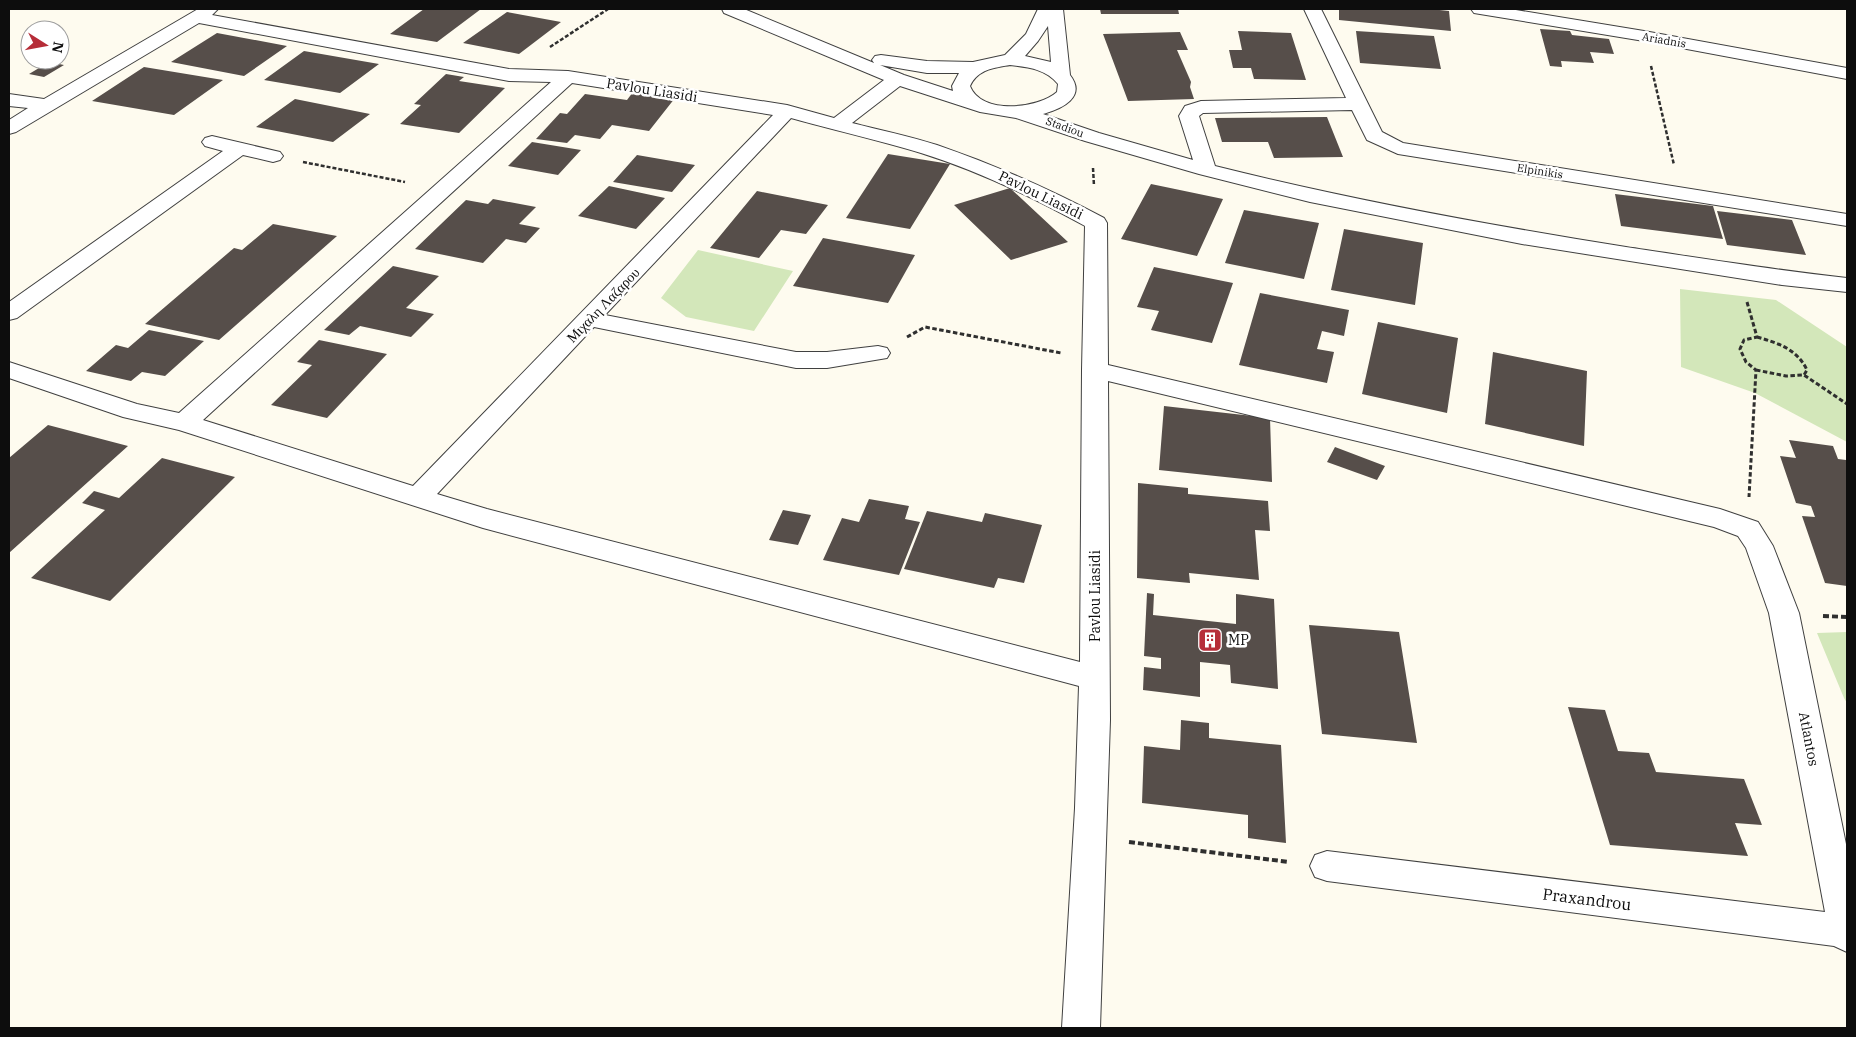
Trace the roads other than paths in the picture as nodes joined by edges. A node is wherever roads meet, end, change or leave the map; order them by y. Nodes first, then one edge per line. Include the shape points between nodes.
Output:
1 (730, 9) edge
2 (1046, 9) edge
3 (1055, 9) edge
4 (1313, 9) edge
5 (1480, 9) edge
6 (203, 13) edge
7 (826, 48) junction
8 (1010, 60) junction
9 (974, 68) junction
10 (1847, 74) edge
11 (1061, 75) junction
12 (568, 77) junction
13 (897, 79) junction
14 (1066, 94) junction
15 (9, 100) edge
16 (1358, 104) junction
17 (45, 105) junction
18 (979, 105) junction
19 (787, 111) junction
20 (1019, 112) junction
21 (838, 124) junction
22 (9, 128) edge
23 (1092, 137) junction
24 (212, 142) dead end
25 (240, 148) junction
26 (273, 156) road end
27 (1206, 170) junction
28 (1847, 220) edge
29 (1847, 285) edge
30 (9, 313) edge
31 (590, 319) junction
32 (878, 353) road end
33 (1094, 365) junction
34 (9, 370) edge
35 (184, 423) junction
36 (417, 498) junction
37 (1096, 678) junction
38 (1327, 866) road end
39 (1847, 933) edge
40 (1081, 1028) edge

1 - 7 street
2 - 8 street via 1038,32 1027,47
3 - 11 street
4 - 16 street, Elpinikis
5 - 10 street, Ariadnis
6 - 12 street, Pavlou Liasidi via 509,75
6 - 17 street
7 - 9 street via 927,67
7 - 13 street
8 - 9 street
8 - 11 street via 1048,67
9 - 18 street via 964,76 961,86 966,96
11 - 14 street, Stadiou via 1068,84
12 - 19 street, Pavlou Liasidi
12 - 35 street
13 - 18 street
13 - 21 street
14 - 20 street via 1056,103
14 - 23 street, Stadiou
15 - 17 street
16 - 27 street via 1192,110 1189,116
16 - 28 street, Elpinikis via 1374,136 1398,148
17 - 22 street
18 - 20 street
19 - 21 street, Pavlou Liasidi
19 - 31 street, Μιχαλη Λαζαρου
20 - 23 street, Stadiou
21 - 33 street, Pavlou Liasidi via 928,149 992,172 1047,196 1096,223
23 - 27 street
24 - 25 street
25 - 26 street
25 - 30 street
27 - 29 street via 1310,196 1522,237
31 - 32 street via 796,360 827,360
31 - 36 street, Μιχαλη Λαζαρου
33 - 37 street, Pavlou Liasidi
33 - 39 street, Atlantos via 1711,517 1753,537 1784,614
34 - 35 street via 132,411
35 - 36 street
36 - 37 street
37 - 40 street, Pavlou Liasidi
38 - 39 street, Praxandrou

